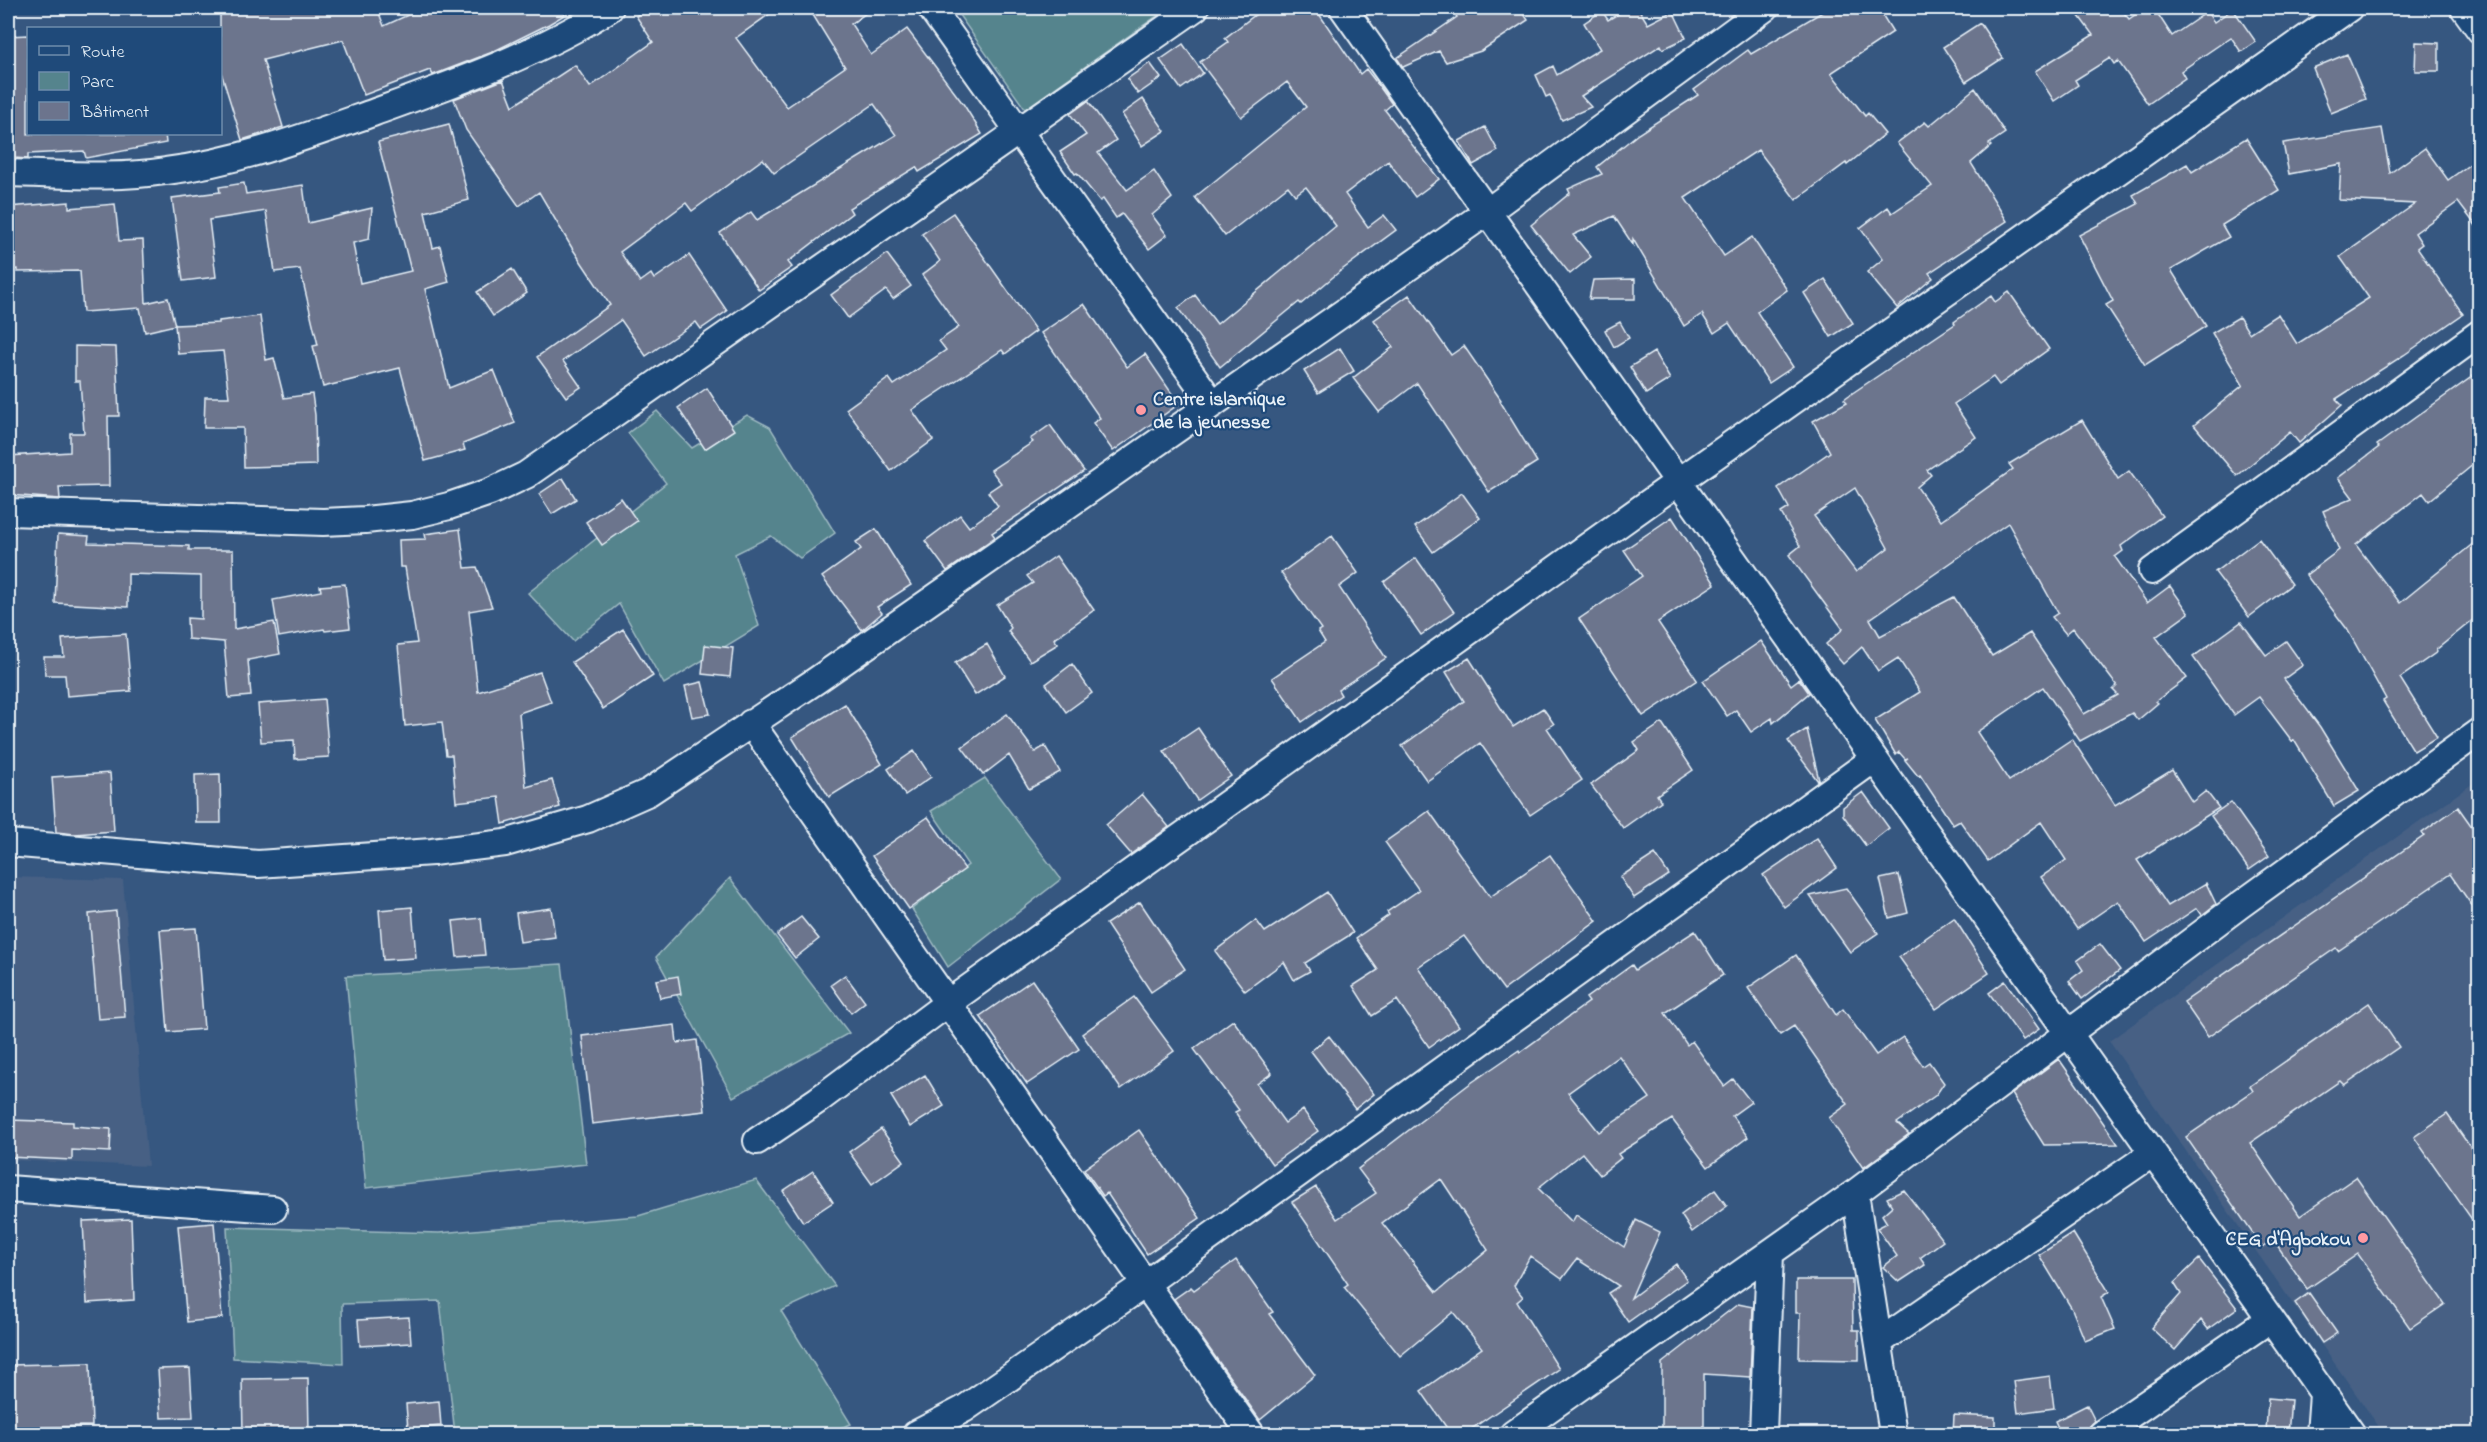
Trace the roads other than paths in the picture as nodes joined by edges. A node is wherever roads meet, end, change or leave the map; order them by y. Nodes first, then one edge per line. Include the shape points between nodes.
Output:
1 (610, 8) edge
2 (931, 8) edge
3 (1195, 8) edge
4 (1343, 8) edge
5 (2349, 8) edge
6 (2463, 8) edge
7 (1755, 10) edge
8 (2480, 30) edge
9 (1019, 132) junction
10 (8, 172) edge
11 (1487, 212) junction
12 (2480, 333) edge
13 (1213, 404) junction
14 (1678, 482) junction
15 (8, 512) edge
16 (2152, 571) dead end
17 (751, 723) junction
18 (2480, 731) edge
19 (1874, 759) junction
20 (8, 843) edge
21 (948, 1003) junction
22 (2068, 1033) junction
23 (757, 1141) dead end
24 (2153, 1153) junction
25 (8, 1189) edge
26 (1855, 1193) junction
27 (273, 1209) dead end
28 (1770, 1253) junction
29 (1145, 1284) junction
30 (2270, 1319) junction
31 (1879, 1342) junction
32 (2323, 1394) junction
33 (1546, 1423) edge
34 (916, 1434) edge
35 (1251, 1434) edge
36 (1514, 1434) edge
37 (1763, 1434) edge
38 (1893, 1434) edge
39 (2102, 1434) edge
40 (2320, 1434) edge
41 (2352, 1434) edge

1 - 10 street via 560,37 432,92 238,156 167,171 110,177
2 - 9 street
3 - 9 street
4 - 11 street
5 - 14 street
6 - 8 street
7 - 11 street
9 - 13 street
9 - 15 street via 526,475 490,492 412,515 323,522
11 - 13 street
11 - 14 street
12 - 16 street
13 - 17 street
14 - 19 street
14 - 21 street
17 - 20 street via 649,792 588,819 505,843 258,864
17 - 21 street
18 - 22 street
19 - 22 street
19 - 29 street
21 - 23 street
21 - 29 street
22 - 24 street
22 - 26 street
24 - 30 street
24 - 31 street
25 - 27 street
26 - 28 street
26 - 31 street
28 - 33 street
28 - 37 street
29 - 34 street via 964,1408
29 - 35 street
30 - 32 street
30 - 39 street
31 - 38 street
32 - 40 street
32 - 41 street
33 - 36 street

